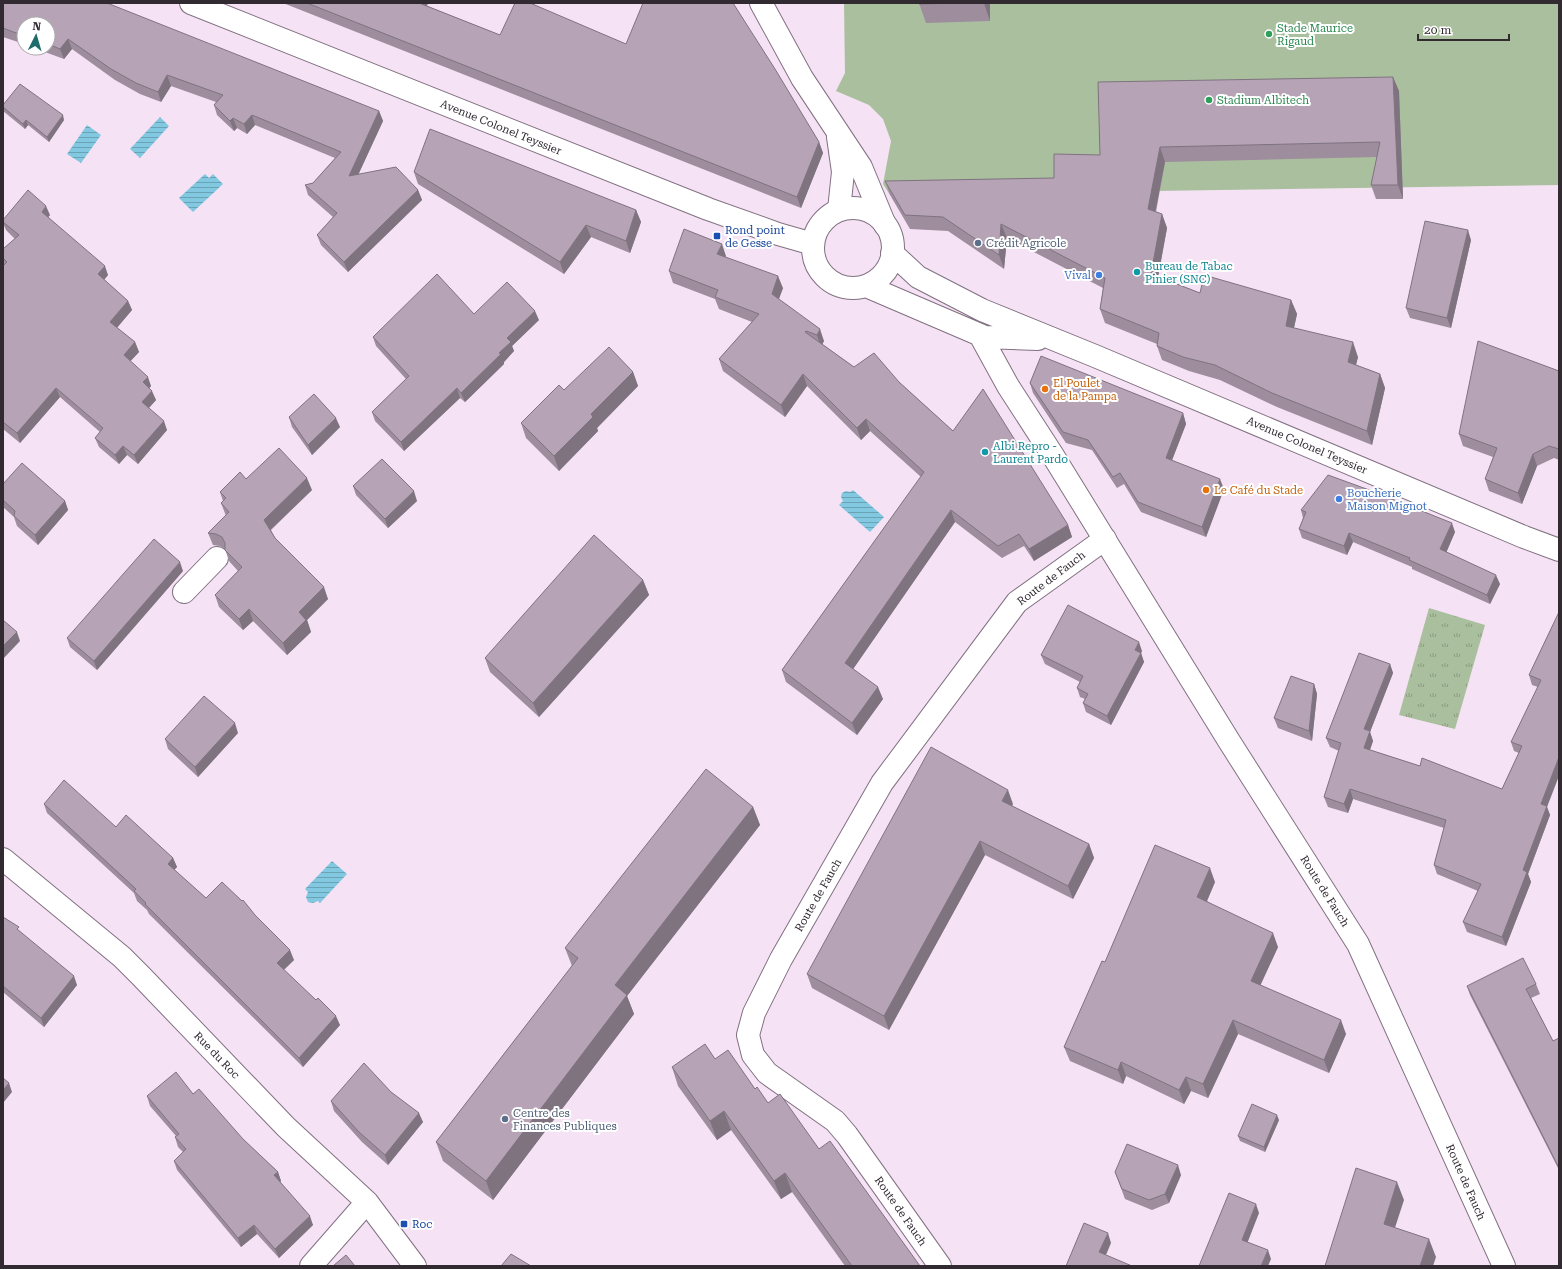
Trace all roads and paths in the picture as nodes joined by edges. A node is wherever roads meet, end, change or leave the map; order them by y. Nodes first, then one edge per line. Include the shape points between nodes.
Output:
1 (191, 3) edge
2 (761, 3) edge
3 (838, 132) junction
4 (839, 210) junction
5 (885, 224) junction
6 (813, 244) junction
7 (892, 253) junction
8 (866, 286) junction
9 (980, 335) junction
10 (1055, 340) junction
11 (1105, 539) junction
12 (1559, 550) edge
13 (217, 558) dead end
14 (184, 592) dead end
15 (3, 859) edge
16 (367, 1202) junction
17 (311, 1266) edge
18 (415, 1266) edge
19 (940, 1266) edge
20 (1504, 1266) edge

1 - 6 street, Avenue Colonel Teyssier via 708,209
2 - 3 street via 802,78
3 - 4 street via 843,172
3 - 5 street via 861,167
4 - 5 street via 865,210
4 - 6 street via 821,224
5 - 7 street via 890,234
6 - 8 street via 819,270 828,279 853,288
7 - 8 street via 884,273
7 - 10 street, Avenue Colonel Teyssier via 918,277 982,310
8 - 9 street, Avenue Colonel Teyssier
9 - 10 street, Avenue Colonel Teyssier
9 - 11 street, Route de Fauch via 1008,386
10 - 12 street, Avenue Colonel Teyssier
11 - 19 street, Route de Fauch via 1017,602 882,783 782,958 754,1013 748,1035 753,1056 767,1073 835,1121 847,1135
11 - 20 street, Route de Fauch via 1358,944
13 - 14 street
15 - 16 street, Rue du Roc via 122,957 286,1127
16 - 17 street
16 - 18 street, Rue du Roc

